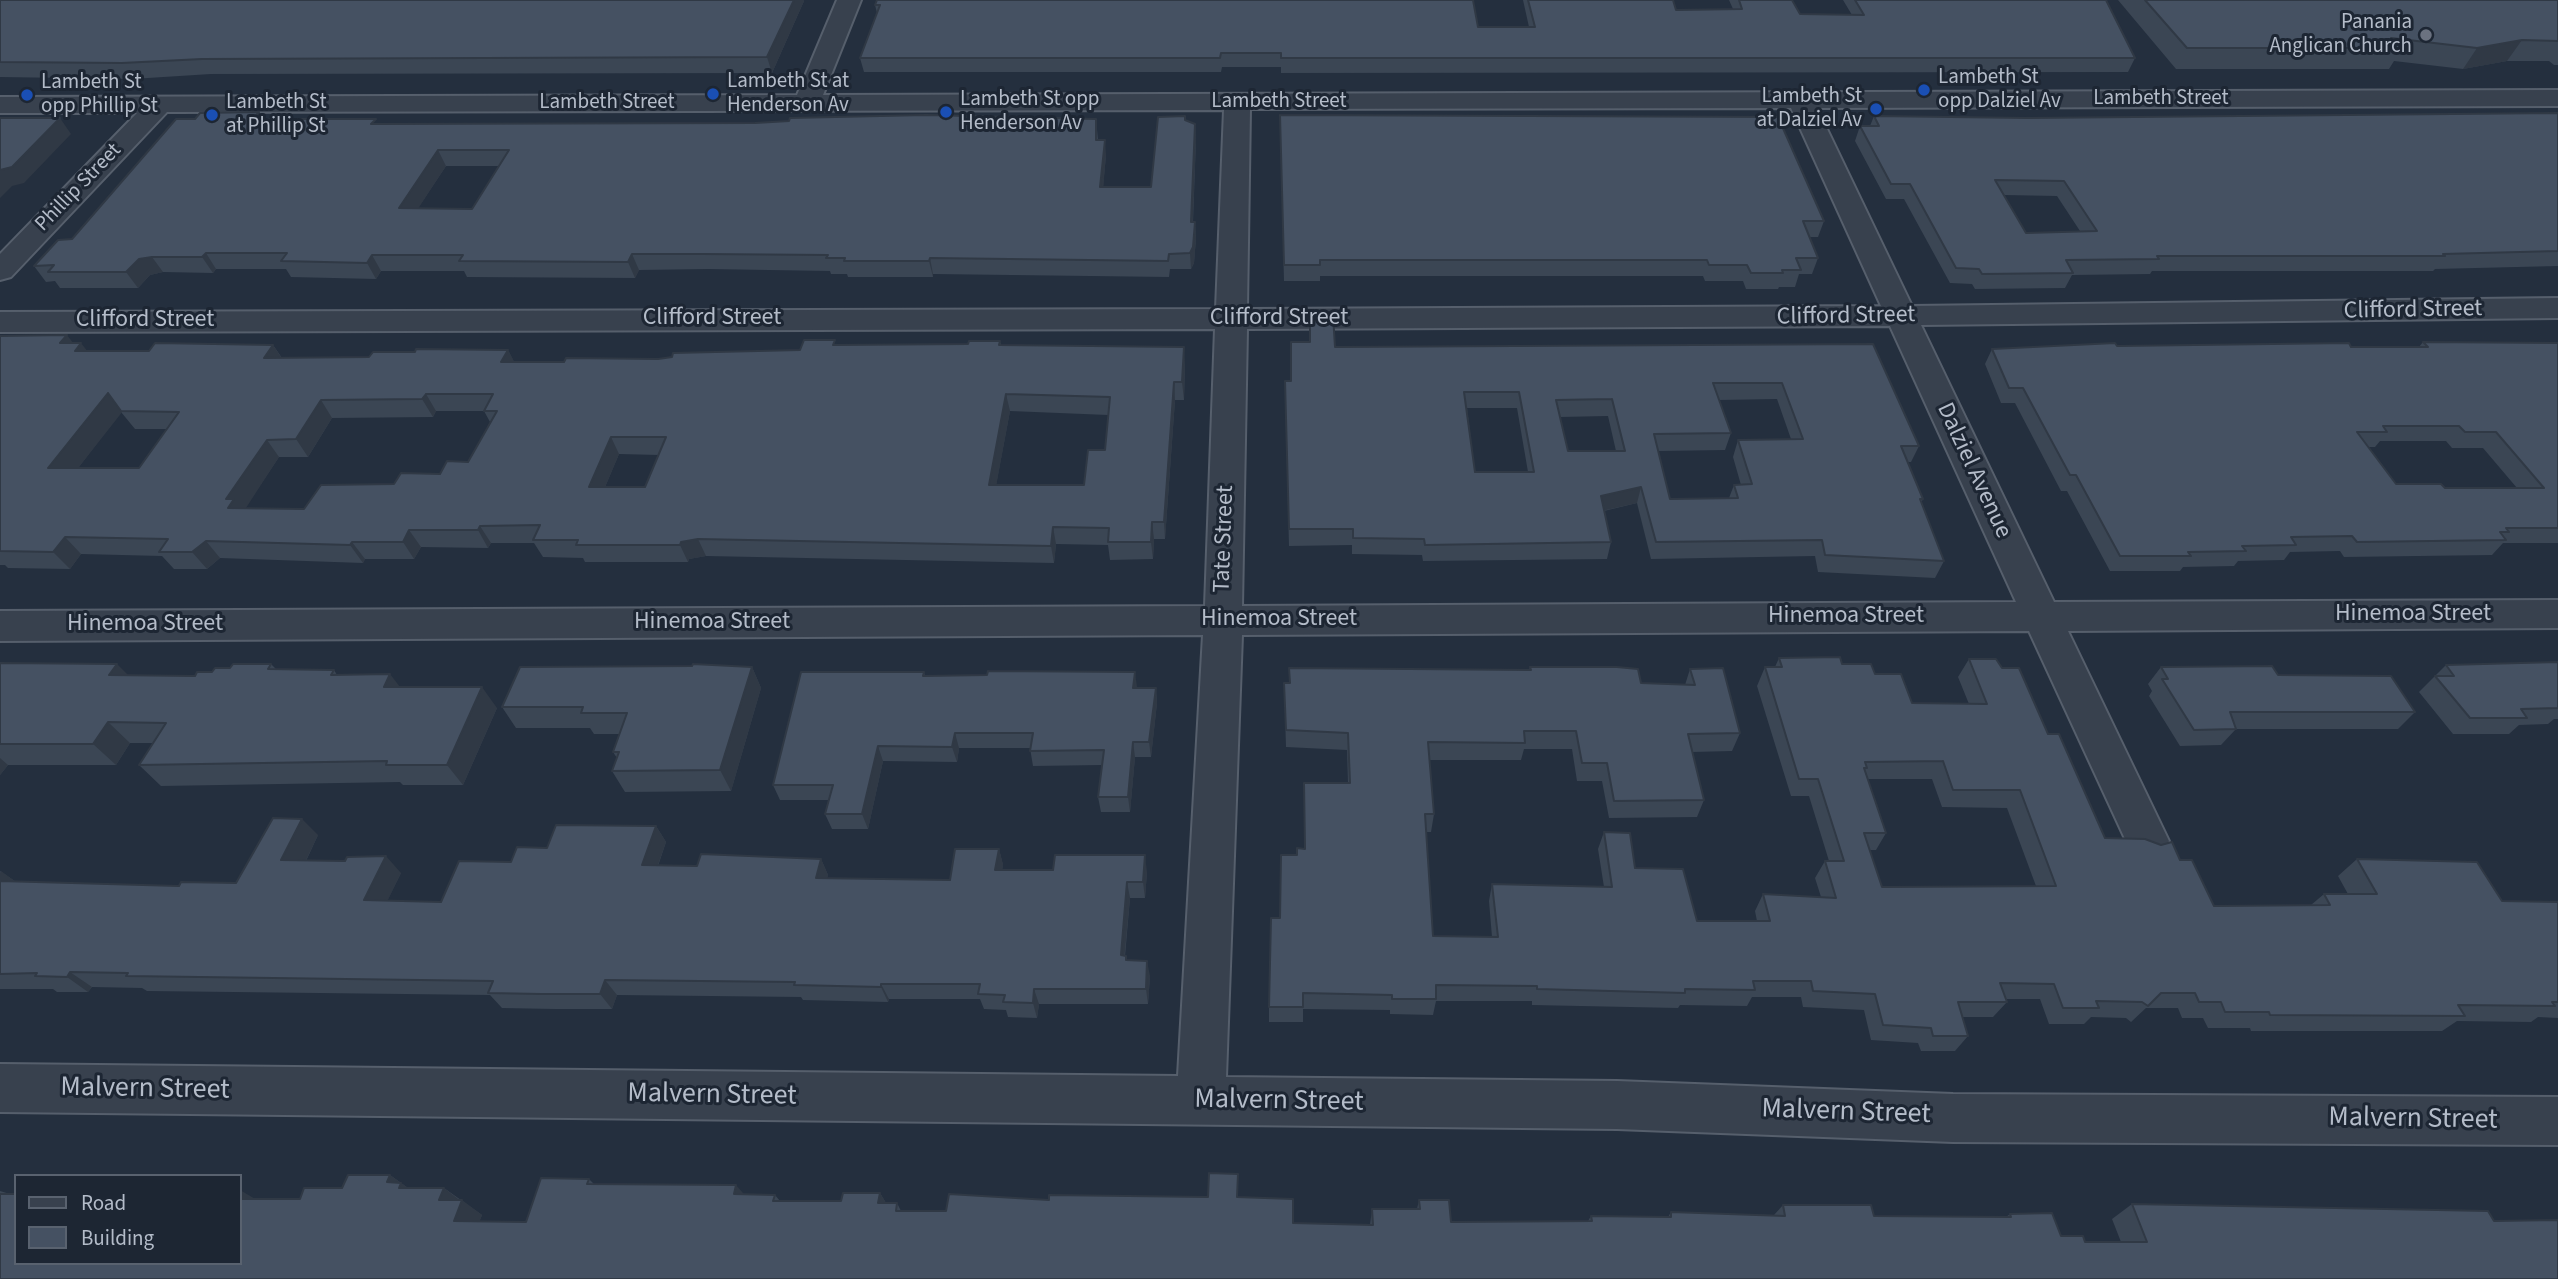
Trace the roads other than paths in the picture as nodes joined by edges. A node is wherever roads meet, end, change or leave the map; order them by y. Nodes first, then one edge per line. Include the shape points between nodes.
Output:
1 (849, 0) edge
2 (2558, 98) edge
3 (1800, 100) junction
4 (1237, 102) junction
5 (807, 103) junction
6 (0, 105) edge
7 (159, 105) junction
8 (0, 271) edge
9 (2558, 308) edge
10 (1899, 316) junction
11 (1231, 319) junction
12 (0, 322) edge
13 (2558, 614) edge
14 (2042, 617) junction
15 (1223, 620) junction
16 (0, 626) edge
17 (2147, 841) edge
18 (0, 1088) edge
19 (1201, 1101) junction
20 (2558, 1121) edge

1 - 5 street
2 - 3 street, Lambeth Street
3 - 4 street, Lambeth Street
3 - 10 street, Dalziel Avenue
4 - 5 street, Lambeth Street
4 - 11 street, Tate Street
5 - 7 street, Lambeth Street
6 - 7 street, Lambeth Street
7 - 8 street, Phillip Street
9 - 10 street, Clifford Street
10 - 11 street, Clifford Street
10 - 14 street, Dalziel Avenue
11 - 12 street, Clifford Street
11 - 15 street, Tate Street
13 - 14 street, Hinemoa Street
14 - 15 street, Hinemoa Street
14 - 17 street, Dalziel Avenue
15 - 16 street, Hinemoa Street
15 - 19 street, Tate Street
18 - 19 street, Malvern Street
19 - 20 street, Malvern Street via 1617,1105 1953,1118

